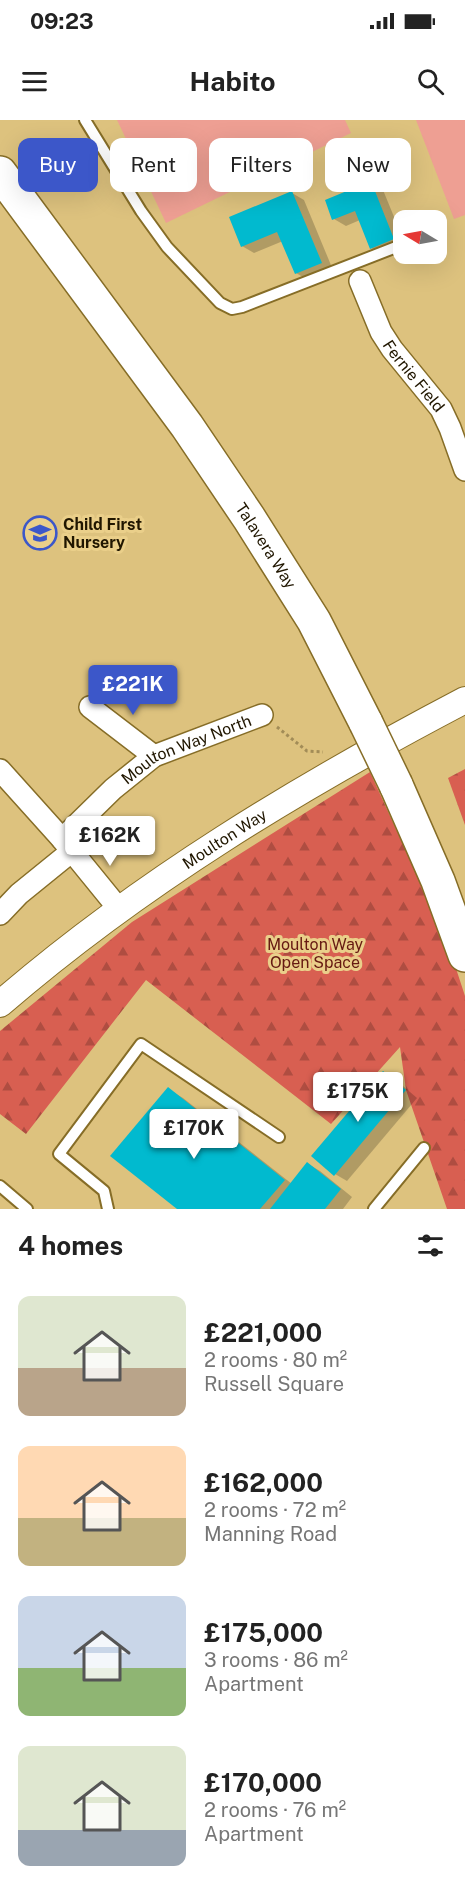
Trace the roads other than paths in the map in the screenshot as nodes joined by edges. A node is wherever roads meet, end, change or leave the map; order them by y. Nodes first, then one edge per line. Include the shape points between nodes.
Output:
1 (85, 120) edge
2 (0, 173) edge
3 (393, 250) edge
4 (356, 272) junction
5 (458, 424) edge
6 (465, 470) edge
7 (465, 700) edge
8 (90, 707) dead end
9 (262, 715) road end
10 (154, 756) junction
11 (0, 770) edge
12 (67, 845) junction
13 (119, 909) junction
14 (0, 914) edge
15 (465, 955) edge
16 (0, 1004) edge
17 (279, 1137) dead end
18 (424, 1148) dead end
19 (0, 1186) edge
20 (27, 1209) edge
21 (108, 1209) edge
22 (374, 1209) edge

1 - 4 lane via 167,247 220,303 231,309 242,307
2 - 15 main road, Talavera Way, bridge via 188,426 314,621 396,785
3 - 4 lane
4 - 5 street, Fernie Field via 392,350
5 - 6 street, Fernie Field
7 - 13 street, Moulton Way via 195,856
8 - 10 street
9 - 10 street, Moulton Way North
10 - 12 street, Moulton Way North via 113,789
11 - 12 street
12 - 13 street
12 - 14 street, Moulton Way North
13 - 16 street, Moulton Way
17 - 21 lane via 141,1044 59,1154 104,1191
18 - 22 lane
19 - 20 lane

